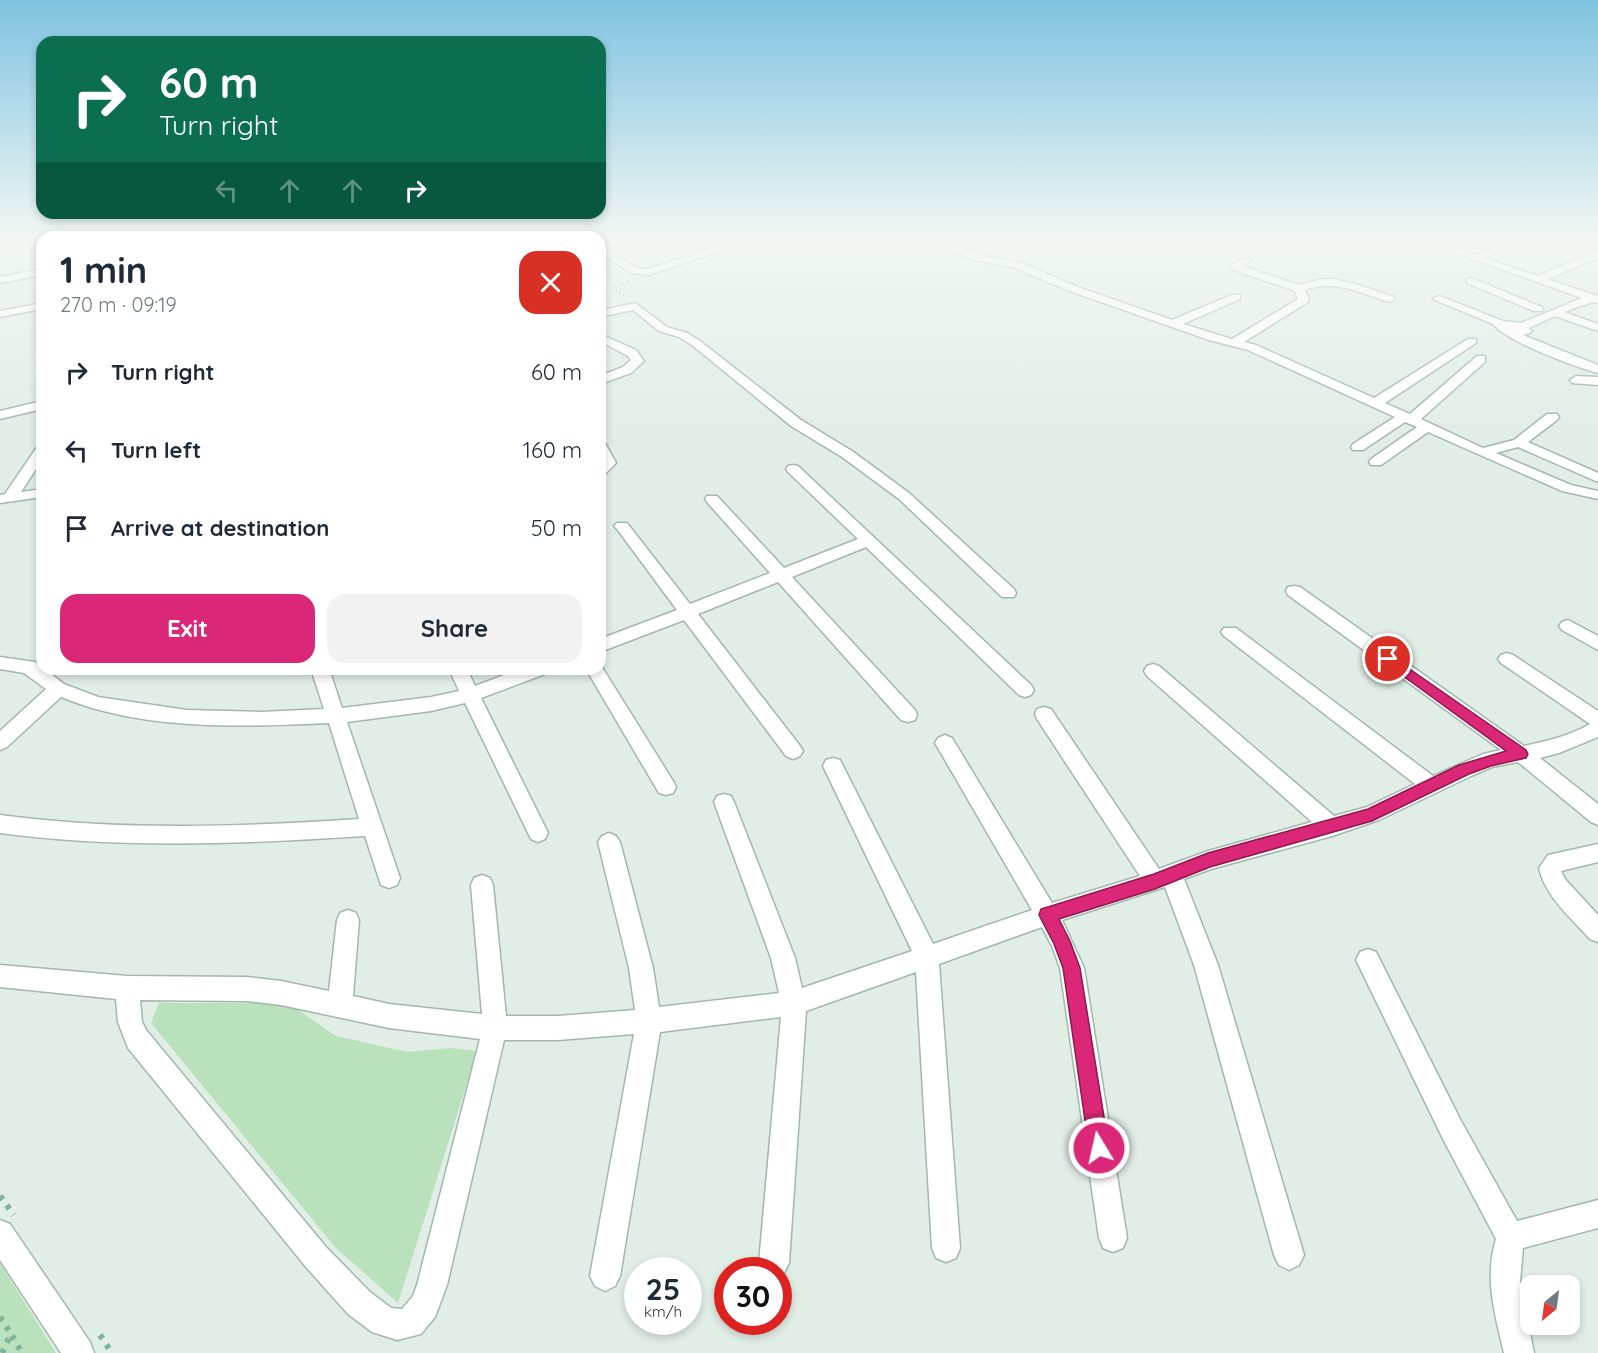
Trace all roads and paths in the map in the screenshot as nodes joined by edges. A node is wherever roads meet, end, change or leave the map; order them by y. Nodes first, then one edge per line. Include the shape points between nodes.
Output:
1 (631, 301) edge
2 (1108, 301) edge
3 (1226, 301) edge
4 (1302, 301) edge
5 (1441, 301) edge
6 (1519, 301) edge
7 (1559, 301) edge
8 (1589, 301) edge
9 (637, 306) junction
10 (1538, 309) junction
11 (36, 310) edge
12 (1554, 312) junction
13 (606, 313) edge
14 (0, 314) edge
15 (1172, 324) junction
16 (680, 326) dead end
17 (1506, 326) junction
18 (1598, 328) edge
19 (1524, 329) junction
20 (606, 341) edge
21 (1472, 341) dead end
22 (1235, 342) junction
23 (1481, 359) dead end
24 (1596, 364) edge
25 (606, 378) edge
26 (1576, 380) dead end
27 (1598, 381) edge
28 (1375, 403) junction
29 (36, 406) edge
30 (0, 415) edge
31 (1552, 417) dead end
32 (1408, 418) junction
33 (1427, 427) junction
34 (1519, 443) junction
35 (1358, 447) dead end
36 (1482, 452) junction
37 (36, 458) edge
38 (1376, 462) dead end
39 (793, 469) dead end
40 (1598, 478) edge
41 (36, 494) edge
42 (1598, 495) edge
43 (5, 499) edge
44 (712, 499) dead end
45 (622, 526) dead end
46 (868, 541) junction
47 (782, 575) junction
48 (1294, 591) dead end
49 (1008, 593) dead end
50 (685, 611) junction
51 (1568, 626) dead end
52 (1230, 632) dead end
53 (606, 644) edge
54 (1598, 644) edge
55 (1507, 659) dead end
56 (0, 663) edge
57 (1153, 670) dead end
58 (36, 672) edge
59 (40, 675) edge
60 (322, 675) edge
61 (461, 675) edge
62 (523, 675) edge
63 (599, 675) edge
64 (58, 689) junction
65 (1025, 690) dead end
66 (470, 695) junction
67 (1044, 714) dead end
68 (908, 715) dead end
69 (337, 716) junction
70 (1598, 720) edge
71 (1598, 728) edge
72 (0, 742) edge
73 (945, 742) dead end
74 (793, 751) dead end
75 (1521, 754) junction
76 (833, 766) dead end
77 (1431, 785) junction
78 (666, 787) dead end
79 (724, 802) dead end
80 (1598, 816) edge
81 (0, 824) edge
82 (372, 827) junction
83 (1332, 827) junction
84 (538, 833) dead end
85 (609, 842) dead end
86 (1598, 853) edge
87 (389, 878) dead end
88 (1163, 878) junction
89 (482, 885) dead end
90 (1047, 915) junction
91 (348, 920) dead end
92 (1598, 931) edge
93 (927, 957) junction
94 (1368, 960) dead end
95 (0, 975) edge
96 (127, 988) junction
97 (794, 1003) junction
98 (340, 1006) junction
99 (649, 1021) junction
100 (495, 1028) junction
101 (1598, 1214) edge
102 (0, 1234) edge
103 (1113, 1238) dead end
104 (1511, 1238) junction
105 (946, 1248) dead end
106 (1289, 1255) dead end
107 (774, 1257) edge
108 (605, 1276) dead end
109 (0, 1317) edge
110 (11, 1334) junction
111 (2, 1353) edge
112 (22, 1353) edge
113 (79, 1353) edge
114 (1519, 1353) edge

1 - 9 path
2 - 15 street
3 - 15 street
4 - 22 street
5 - 17 street
6 - 10 street
7 - 10 street
8 - 12 street
9 - 13 street
9 - 16 street via 652,309
9 - 49 street via 663,329 696,344 796,423 904,496
10 - 17 street
11 - 14 street
12 - 18 street
12 - 19 street
15 - 22 street
17 - 19 street
17 - 24 street
19 - 24 street
20 - 25 street via 632,353 638,361
21 - 28 street
22 - 28 street
23 - 32 street
26 - 27 street
28 - 32 street
29 - 30 street
31 - 34 street
32 - 33 street
32 - 35 street
33 - 36 street
33 - 38 street
34 - 36 street
34 - 40 street
36 - 42 street via 1567,488
37 - 43 street
39 - 46 street
41 - 43 street
44 - 47 street
45 - 50 street
46 - 47 street
46 - 65 street
47 - 50 street
47 - 68 street
48 - 75 street
50 - 53 street
50 - 74 street
51 - 54 street
52 - 77 street
55 - 70 street
56 - 58 street via 29,667
57 - 83 street
59 - 64 street
60 - 69 street
61 - 66 street
62 - 66 street
63 - 78 street
64 - 69 street via 96,704 187,717
64 - 72 street
66 - 69 street
66 - 84 street
67 - 88 street
69 - 82 street
71 - 75 street via 1552,748
73 - 90 street
75 - 77 street via 1490,760
75 - 80 street
76 - 93 street
77 - 83 street via 1372,814
79 - 97 street via 783,958
81 - 82 street via 42,831 147,837 223,837
82 - 87 street
83 - 88 street via 1235,852
85 - 99 street via 641,968
86 - 92 street via 1556,862 1550,868 1557,886
88 - 90 street
88 - 106 street via 1206,965
89 - 100 street
90 - 93 street
90 - 103 street via 1071,968
91 - 98 street
93 - 97 street
93 - 105 street
94 - 104 street via 1452,1130
95 - 96 street
96 - 98 street via 247,989
96 - 100 street via 130,1022 137,1039 316,1257 359,1303 383,1321 397,1325 410,1323 424,1306 432,1285
97 - 99 street
97 - 107 street
98 - 100 street via 389,1016
99 - 100 street
99 - 108 street
101 - 104 street
102 - 113 street
104 - 114 street via 1506,1250 1505,1289
109 - 110 path
110 - 111 path
110 - 112 path

